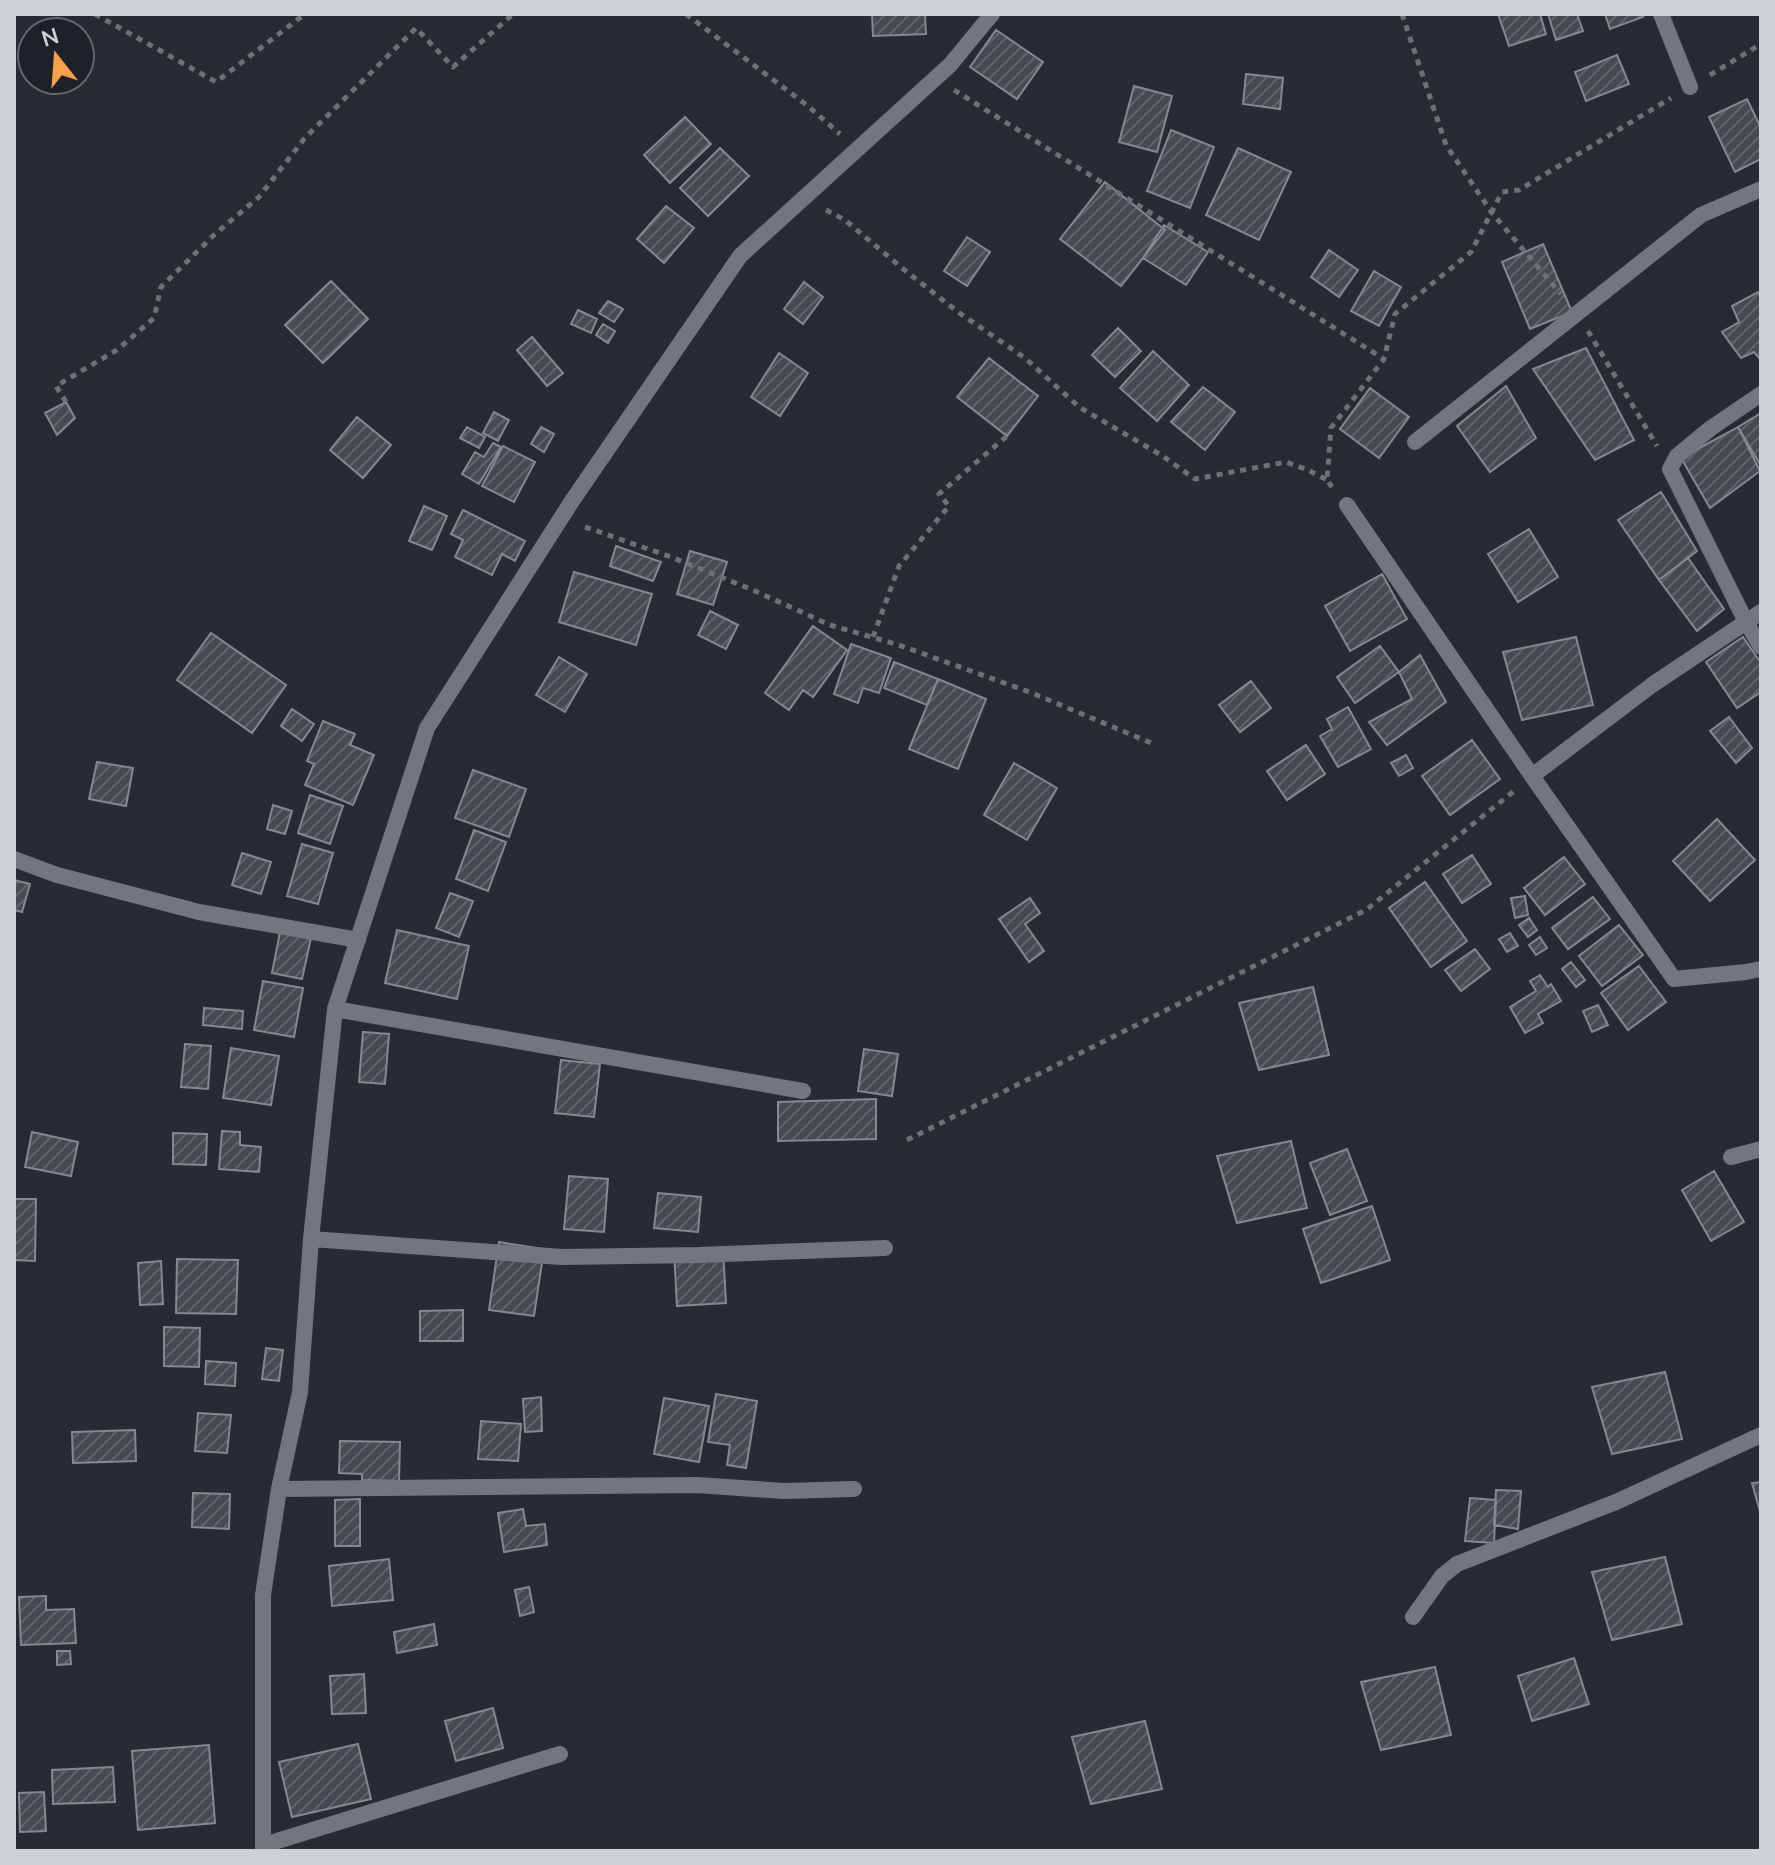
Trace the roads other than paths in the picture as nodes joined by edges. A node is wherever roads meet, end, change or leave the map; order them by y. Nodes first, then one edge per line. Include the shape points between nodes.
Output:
1 (992, 14) edge
2 (1661, 14) edge
3 (1690, 87) road end
4 (1761, 189) edge
5 (1761, 394) edge
6 (1415, 442) dead end
7 (1347, 505) road end
8 (1761, 612) edge
9 (1746, 622) junction
10 (1761, 647) edge
11 (1532, 776) junction
12 (14, 859) edge
13 (358, 940) junction
14 (1761, 969) edge
15 (335, 1009) junction
16 (803, 1091) dead end
17 (1761, 1149) edge
18 (1731, 1157) dead end
19 (311, 1239) junction
20 (885, 1248) dead end
21 (1761, 1435) edge
22 (279, 1489) junction
23 (854, 1489) dead end
24 (1413, 1617) dead end
25 (560, 1754) dead end
26 (264, 1848) edge

1 - 13 street via 938,77 740,256 427,728
2 - 3 street
4 - 6 street via 1701,215
5 - 9 street via 1677,456 1670,469
7 - 11 street
8 - 9 street
9 - 10 street
9 - 11 street
11 - 14 street via 1674,979
12 - 13 street via 199,912
13 - 15 street
15 - 16 street
15 - 19 street
17 - 18 street
19 - 20 street via 562,1257
19 - 22 street via 300,1392
21 - 24 street via 1616,1502 1457,1564
22 - 23 street
22 - 26 street via 263,1595
25 - 26 street

